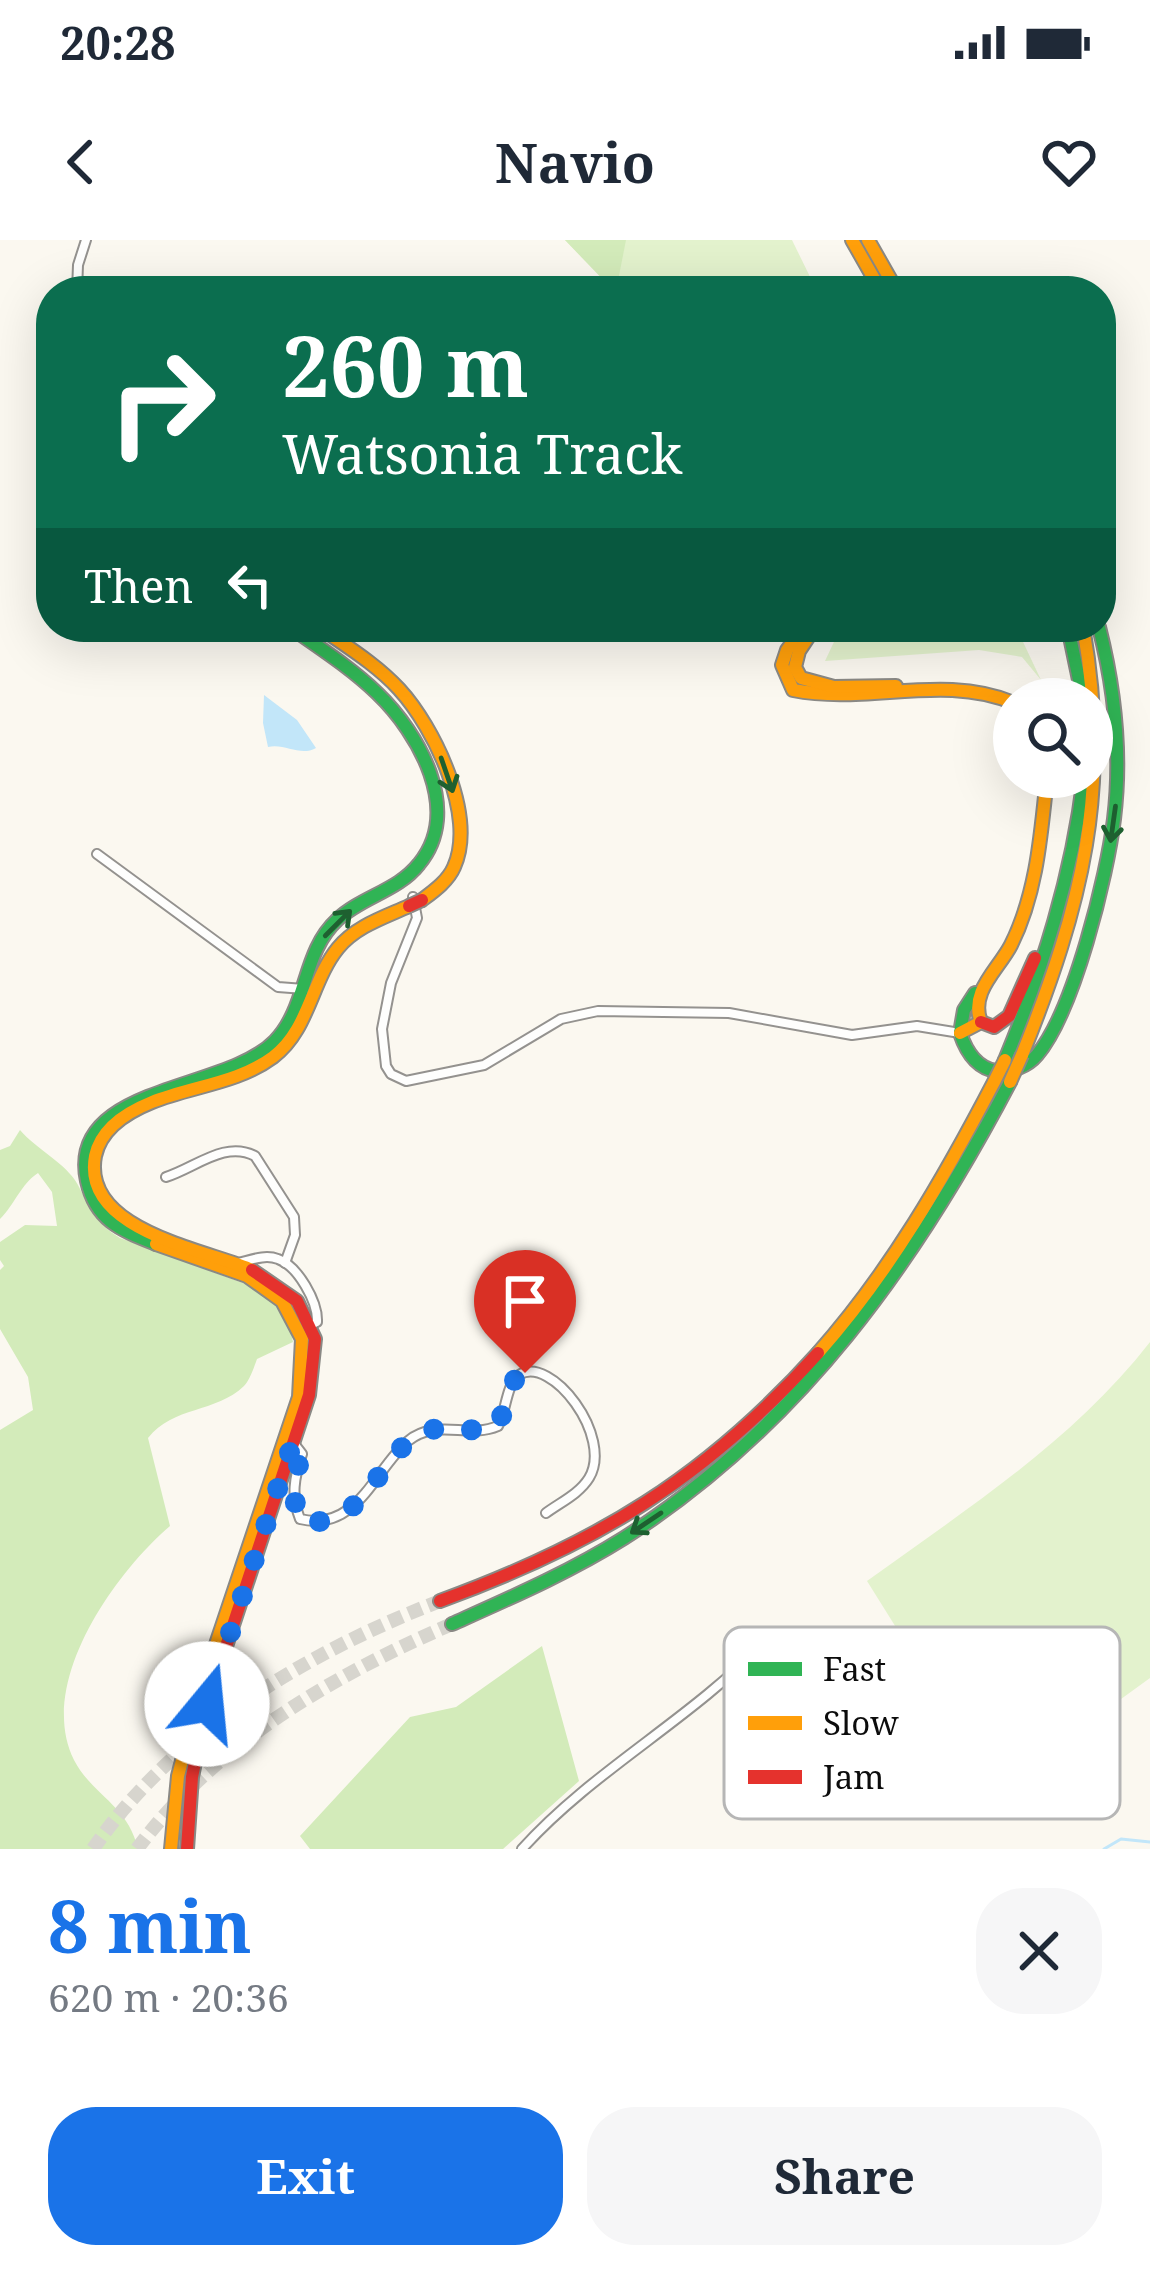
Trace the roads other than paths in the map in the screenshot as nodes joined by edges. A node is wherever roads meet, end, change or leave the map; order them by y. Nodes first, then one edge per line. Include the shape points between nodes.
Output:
1 (86, 240) edge
2 (853, 240) edge
3 (870, 240) edge
4 (78, 276) edge
5 (872, 276) edge
6 (888, 276) edge
7 (310, 642) edge
8 (338, 642) edge
9 (793, 642) edge
10 (803, 642) edge
11 (1071, 642) edge
12 (1085, 642) edge
13 (1102, 642) edge
14 (1079, 678) edge
15 (993, 691) edge
16 (993, 694) edge
17 (1042, 798) edge
18 (1042, 798) edge
19 (1077, 798) edge
20 (1079, 798) edge
21 (97, 854) dead end
22 (415, 901) junction
23 (309, 990) junction
24 (981, 1022) junction
25 (958, 1034) junction
26 (166, 1178) dead end
27 (239, 1263) junction
28 (285, 1263) junction
29 (305, 1327) junction
30 (289, 1440) junction
31 (546, 1513) dead end
32 (440, 1601) tunnel mouth
33 (452, 1624) tunnel mouth
34 (724, 1682) edge
35 (188, 1764) junction
36 (171, 1849) edge
37 (187, 1849) edge
38 (522, 1849) edge

1 - 4 street
2 - 5 main road
3 - 6 main road
23 -> 7 main road via 328,928 420,865 434,835 437,797 423,751 394,708
8 -> 22 main road via 405,694 440,754 459,814 460,846 449,876
9 - 16 main road via 781,671 793,690
10 - 15 main road via 796,675 817,686
11 - 14 main road
12 -> 33 main road, bridge via 1097,720 1092,835 1064,948 1010,1082 904,1266 846,1343 722,1467 629,1535
13 -> 25 main road via 1116,708 1118,789 1083,943 1032,1060 988,1068
17 - 25 main road via 1025,900
18 - 24 main road via 1031,894 977,1001
19 - 24 main road via 1061,880 1029,975 1005,1021
20 - 32 main road, bridge via 1059,917 1005,1060 890,1262 818,1354 706,1462 611,1526
21 - 23 street via 278,987
22 - 23 main road via 346,940
22 - 25 street via 418,918 382,1029 386,1066 399,1079 484,1065 561,1018 598,1011 729,1013 852,1035 907,1027
23 - 27 main road via 297,1030 277,1054 137,1109 97,1148 96,1189 117,1217
23 - 29 main road via 260,1056 106,1118 84,1168 93,1202 112,1225 254,1278
24 - 25 main road
26 - 28 street via 226,1151 256,1156 296,1226
27 - 28 street
27 - 29 main road via 282,1287
28 - 29 street via 317,1309 317,1322
29 - 30 main road
30 - 31 street via 302,1454 293,1487 297,1512 316,1522 365,1497 420,1433 498,1426 515,1379 537,1373 570,1397 597,1445 587,1482
30 - 35 main road via 200,1695
34 - 38 street via 614,1765
35 - 36 main road
35 - 37 main road

